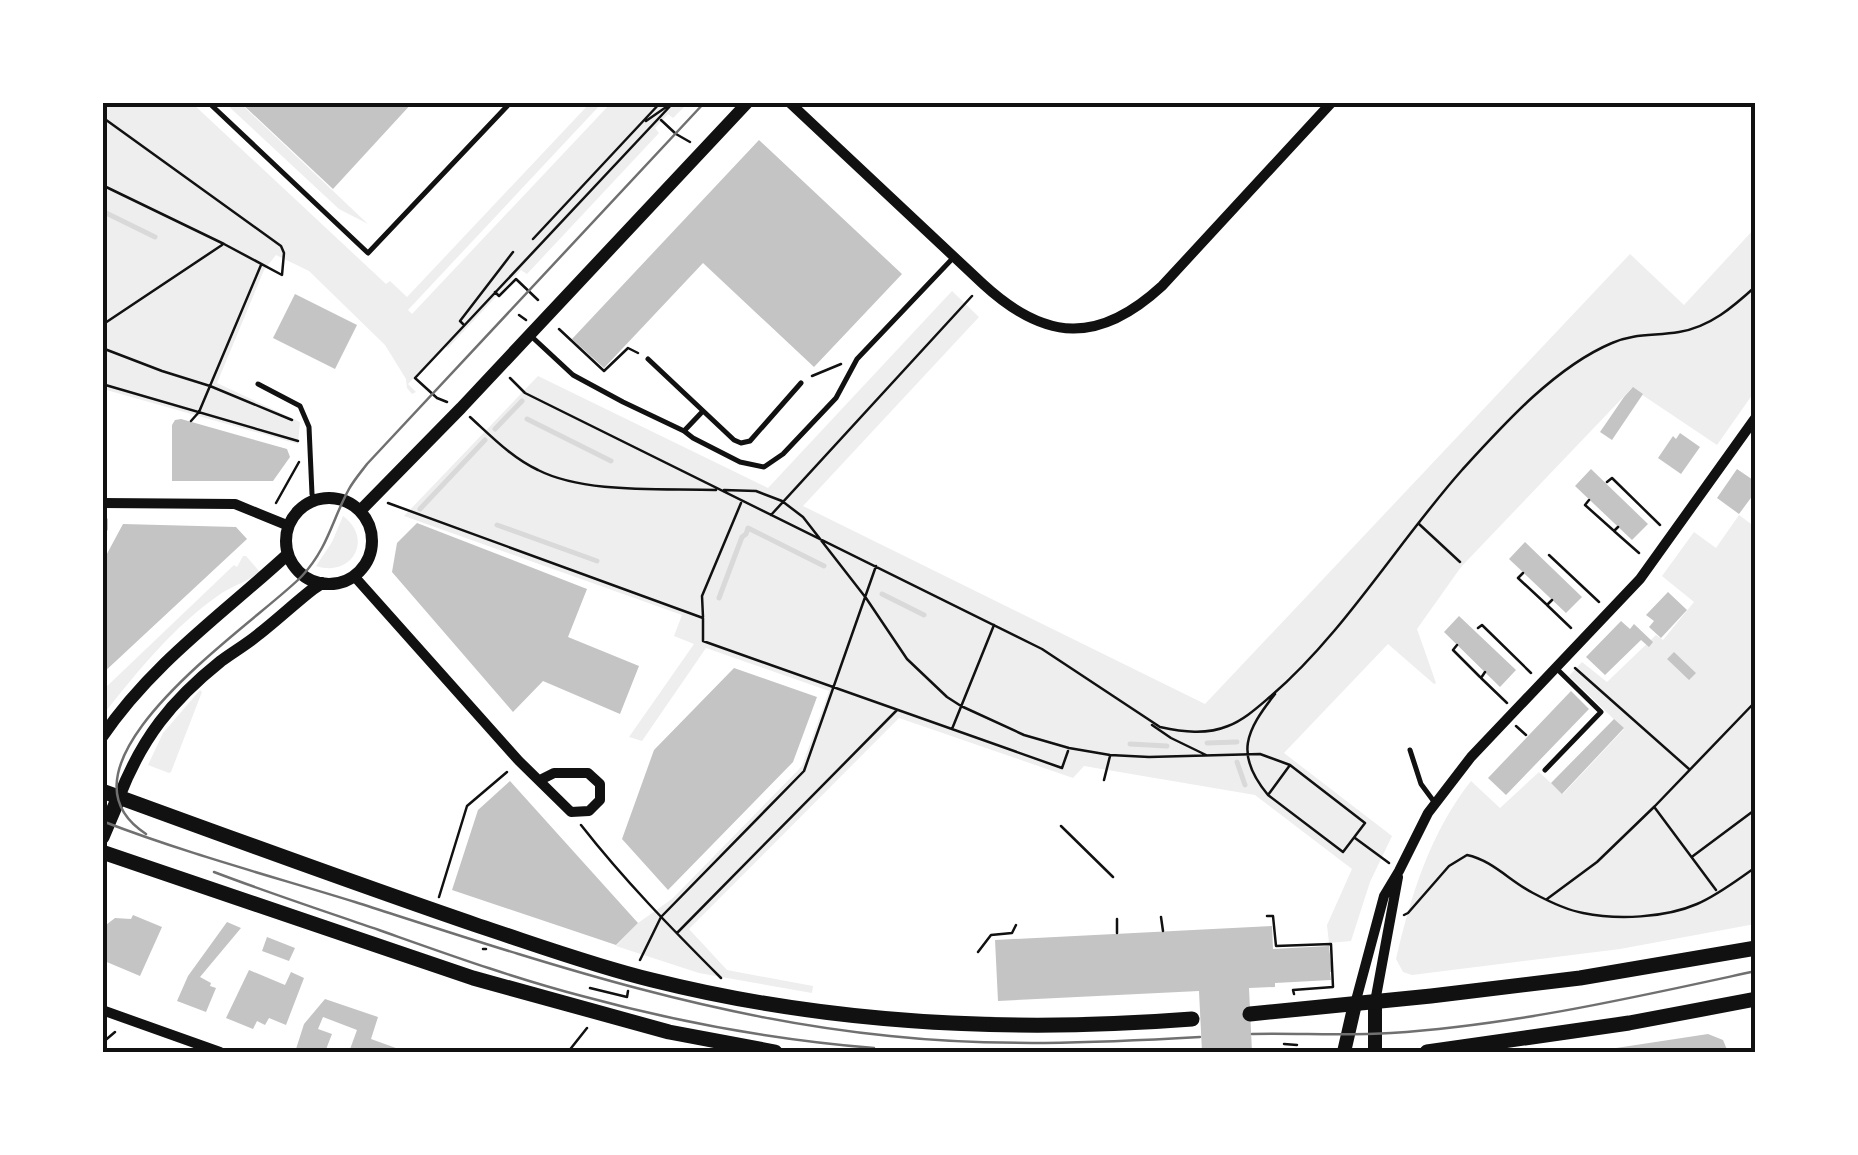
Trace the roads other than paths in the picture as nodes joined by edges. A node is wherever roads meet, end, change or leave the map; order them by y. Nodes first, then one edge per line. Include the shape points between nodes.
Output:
1 (208, 102) edge
2 (511, 102) edge
3 (748, 102) edge
4 (789, 102) edge
5 (1332, 102) edge
6 (954, 257) junction
7 (529, 334) junction
8 (648, 359) road end
9 (258, 384) dead end
10 (801, 384) road end
11 (703, 410) junction
12 (1756, 418) edge
13 (684, 430) junction
14 (315, 501) junction
15 (105, 503) edge
16 (360, 511) junction
17 (289, 526) junction
18 (288, 554) junction
19 (354, 576) junction
20 (322, 584) junction
21 (1556, 668) junction
22 (102, 737) edge
23 (1410, 750) dead end
24 (1545, 770) dead end
25 (540, 780) junction
26 (102, 791) edge
27 (119, 797) junction
28 (1435, 803) junction
29 (102, 837) edge
30 (102, 852) edge
31 (1399, 871) junction
32 (1756, 948) edge
33 (1756, 998) edge
34 (1375, 1002) junction
35 (1354, 1004) junction
36 (102, 1010) edge
37 (1250, 1014) dead end
38 (1192, 1019) dead end
39 (1443, 1051) edge
40 (220, 1052) edge
41 (775, 1052) edge
42 (1344, 1052) edge
43 (1375, 1052) edge
44 (1426, 1052) edge

1 - 2 lane via 368,253
3 - 7 street
4 - 6 street
5 - 6 street via 1162,286 1109,323 1076,330 1044,325 1014,310
6 - 13 lane via 857,359 836,398 783,454 764,466 740,462
7 - 13 lane via 573,375
7 - 16 street
8 - 11 lane
9 - 14 lane via 300,406 309,428
10 - 11 lane via 741,443
11 - 13 lane
12 - 21 street via 1652,564
14 - 16 street via 344,500
14 - 17 street
15 - 17 street via 235,504
16 - 19 street via 372,548
17 - 18 street
18 - 20 street via 303,575
18 - 22 street via 168,658
19 - 20 street
19 - 25 street
20 - 27 street via 169,709 132,763
21 - 24 lane via 1601,712
21 - 28 street
23 - 28 lane
25 - 25 street via 588,773 600,784 600,800 589,811 571,812
26 - 27 main road
27 - 29 main road
27 - 38 main road via 632,975 740,998 947,1024
28 - 31 street
30 - 41 main road via 473,978 669,1032
31 - 34 street
31 - 35 street via 1384,896
32 - 34 main road via 1580,978
33 - 39 main road
34 - 35 main road
34 - 43 main road
35 - 37 main road
35 - 42 main road
36 - 40 street
39 - 44 main road

